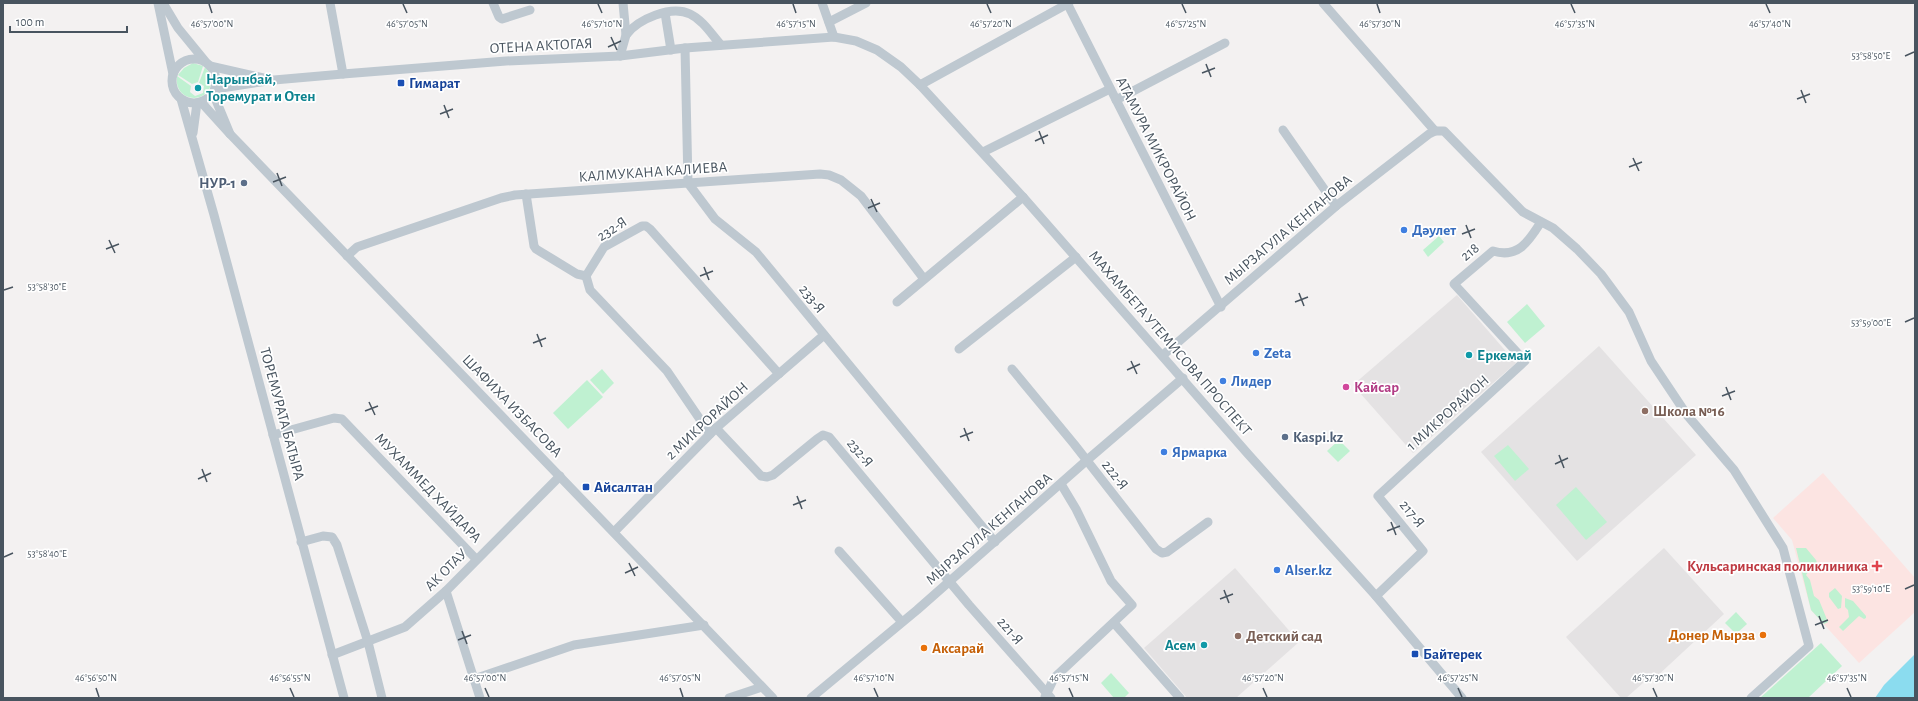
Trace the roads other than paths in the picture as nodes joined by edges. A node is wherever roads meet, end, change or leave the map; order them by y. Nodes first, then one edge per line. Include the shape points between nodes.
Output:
1 (158, 3) edge
2 (163, 3) edge
3 (330, 3) edge
4 (493, 3) edge
5 (623, 3) edge
6 (822, 3) edge
7 (866, 3) edge
8 (1068, 3) edge
9 (1323, 3) edge
10 (530, 10) dead end
11 (665, 13) junction
12 (829, 22) junction
13 (626, 35) junction
14 (834, 37) junction
15 (1225, 43) dead end
16 (721, 45) junction
17 (685, 48) junction
18 (671, 50) junction
19 (620, 56) junction
20 (208, 64) junction
21 (173, 74) junction
22 (343, 74) junction
23 (274, 80) junction
24 (920, 85) junction
25 (1110, 89) junction
26 (214, 91) junction
27 (180, 99) junction
28 (1116, 100) junction
29 (199, 103) junction
30 (1283, 130) dead end
31 (1435, 131) junction
32 (230, 134) junction
33 (192, 136) junction
34 (983, 152) junction
35 (688, 183) junction
36 (526, 194) junction
37 (1023, 197) junction
38 (1336, 206) junction
39 (1541, 222) junction
40 (347, 256) junction
41 (1076, 257) junction
42 (586, 276) junction
43 (924, 279) junction
44 (897, 302) dead end
45 (1220, 307) junction
46 (824, 335) junction
47 (959, 349) dead end
48 (1163, 356) junction
49 (1525, 361) joint
50 (1012, 369) dead end
51 (779, 374) junction
52 (1183, 378) junction
53 (713, 431) junction
54 (273, 435) junction
55 (1086, 461) junction
56 (560, 476) junction
57 (1061, 484) junction
58 (1378, 496) joint
59 (1208, 522) dead end
60 (614, 532) junction
61 (301, 542) junction
62 (995, 542) junction
63 (839, 551) dead end
64 (476, 559) junction
65 (949, 581) junction
66 (446, 591) junction
67 (1376, 596) junction
68 (902, 622) junction
69 (1114, 623) junction
70 (704, 625) junction
71 (368, 642) junction
72 (332, 655) junction
73 (474, 679) junction
74 (762, 687) junction
75 (1048, 697) edge
76 (344, 698) edge
77 (382, 698) edge
78 (480, 698) edge
79 (729, 698) edge
80 (773, 698) edge
81 (811, 698) edge
82 (1180, 698) edge
83 (1462, 698) edge
84 (1751, 698) edge

1 - 21 street
2 - 20 street via 178,28
3 - 22 street
4 - 10 street via 502,19
5 - 13 street
6 - 12 street
7 - 12 street
8 - 24 street
8 - 25 street, АТАМУРА МИКРОРАЙОН
9 - 31 street
11 - 13 street via 637,23
11 - 16 street via 680,11 691,14
11 - 18 street
12 - 14 street
13 - 19 street
14 - 16 street, ОТЕНА АКТОГАЯ
14 - 24 street, МАХАМБЕТА УТЕМИСОВА ПРОСПЕКТ via 856,41 877,50
15 - 28 street
16 - 17 street, ОТЕНА АКТОГАЯ
17 - 18 street, ОТЕНА АКТОГАЯ
17 - 35 street
18 - 19 street, ОТЕНА АКТОГАЯ
19 - 22 street, ОТЕНА АКТОГАЯ via 506,61
20 - 21 street via 197,59 187,60 178,65
20 - 23 street, ОТЕНА АКТОГАЯ
20 - 26 street via 216,79
21 - 27 street via 174,91
22 - 23 street, ОТЕНА АКТОГАЯ
23 - 26 street, ОТЕНА АКТОГАЯ
24 - 34 street, МАХАМБЕТА УТЕМИСОВА ПРОСПЕКТ
25 - 28 street, АТАМУРА МИКРОРАЙОН
25 - 34 street
26 - 29 street
26 - 32 street
27 - 29 street
27 - 33 street, ТОРЕМУРАТА БАТЫРА
28 - 45 street, АТАМУРА МИКРОРАЙОН
29 - 32 street, ШАФИХА ИЗБАСОВА
29 - 33 street
30 - 38 street
31 - 38 street, МЫРЗАГУЛА КЕНГАНОВА
31 - 39 street via 1444,131 1523,212
32 - 40 street, ШАФИХА ИЗБАСОВА
33 - 54 street, ТОРЕМУРАТА БАТЫРА
34 - 37 street, МАХАМБЕТА УТЕМИСОВА ПРОСПЕКТ
35 - 36 street, КАЛМУКАНА КАЛИЕВА
35 - 43 street, КАЛМУКАНА КАЛИЕВА via 828,175 841,180 861,196
35 - 46 street, 233-Я via 715,219 756,252
36 - 40 street, КАЛМУКАНА КАЛИЕВА via 501,198 357,247
36 - 42 street via 536,249 577,274
37 - 41 street, МАХАМБЕТА УТЕМИСОВА ПРОСПЕКТ
37 - 43 street
38 - 45 street, МЫРЗАГУЛА КЕНГАНОВА
39 - 49 street, 218 via 1531,237 1516,251 1507,254 1493,251 1454,284
39 - 84 street via 1553,228 1601,274 1629,312 1652,361 1675,397 1734,470 1783,548 1809,646
40 - 56 street, ШАФИХА ИЗБАСОВА
41 - 47 street
41 - 48 street, МАХАМБЕТА УТЕМИСОВА ПРОСПЕКТ
42 - 51 street, 232-Я via 604,247 646,226
42 - 53 street, 232-Я via 590,290 667,371
43 - 44 street
45 - 48 street, МЫРЗАГУЛА КЕНГАНОВА
46 - 51 street, 2 МИКРОРАЙОН
46 - 62 street, 233-Я
48 - 52 street, МАХАМБЕТА УТЕМИСОВА ПРОСПЕКТ
49 - 58 street, 1 МИКРОРАЙОН
50 - 55 street, 222-Я
51 - 53 street, 2 МИКРОРАЙОН
52 - 55 street, МЫРЗАГУЛА КЕНГАНОВА
52 - 67 street, МАХАМБЕТА УТЕМИСОВА ПРОСПЕКТ
53 - 60 street, 2 МИКРОРАЙОН
53 - 65 street, 232-Я via 761,476 767,477 773,475 816,438 829,437
54 - 61 street, ТОРЕМУРАТА БАТЫРА
54 - 64 street, МУХАММЕД ХАЙДАРА via 334,418 342,419
55 - 57 street, МЫРЗАГУЛА КЕНГАНОВА
55 - 59 street, 222-Я via 1156,549 1162,553 1168,552
56 - 60 street, ШАФИХА ИЗБАСОВА
56 - 64 street, АК ОТАУ
57 - 62 street, МЫРЗАГУЛА КЕНГАНОВА
57 - 69 street via 1111,581 1132,605
58 - 67 street, 217-Я via 1423,551
60 - 70 street, ШАФИХА ИЗБАСОВА
61 - 71 street via 323,536 332,537 337,545
61 - 72 street, ТОРЕМУРАТА БАТЫРА
62 - 65 street, МЫРЗАГУЛА КЕНГАНОВА
63 - 68 street
64 - 66 street, АК ОТАУ
65 - 68 street, МЫРЗАГУЛА КЕНГАНОВА
65 - 75 street, 221-Я
66 - 71 street, АК ОТАУ via 405,627
66 - 73 street
67 - 83 street, МАХАМБЕТА УТЕМИСОВА ПРОСПЕКТ
68 - 81 street, МЫРЗАГУЛА КЕНГАНОВА
69 - 75 street via 1054,678
69 - 82 street
70 - 73 street via 574,645
70 - 74 street, ШАФИХА ИЗБАСОВА
71 - 72 street, АК ОТАУ
71 - 77 street
72 - 76 street, ТОРЕМУРАТА БАТЫРА
73 - 78 street
74 - 79 street
74 - 80 street, ШАФИХА ИЗБАСОВА

